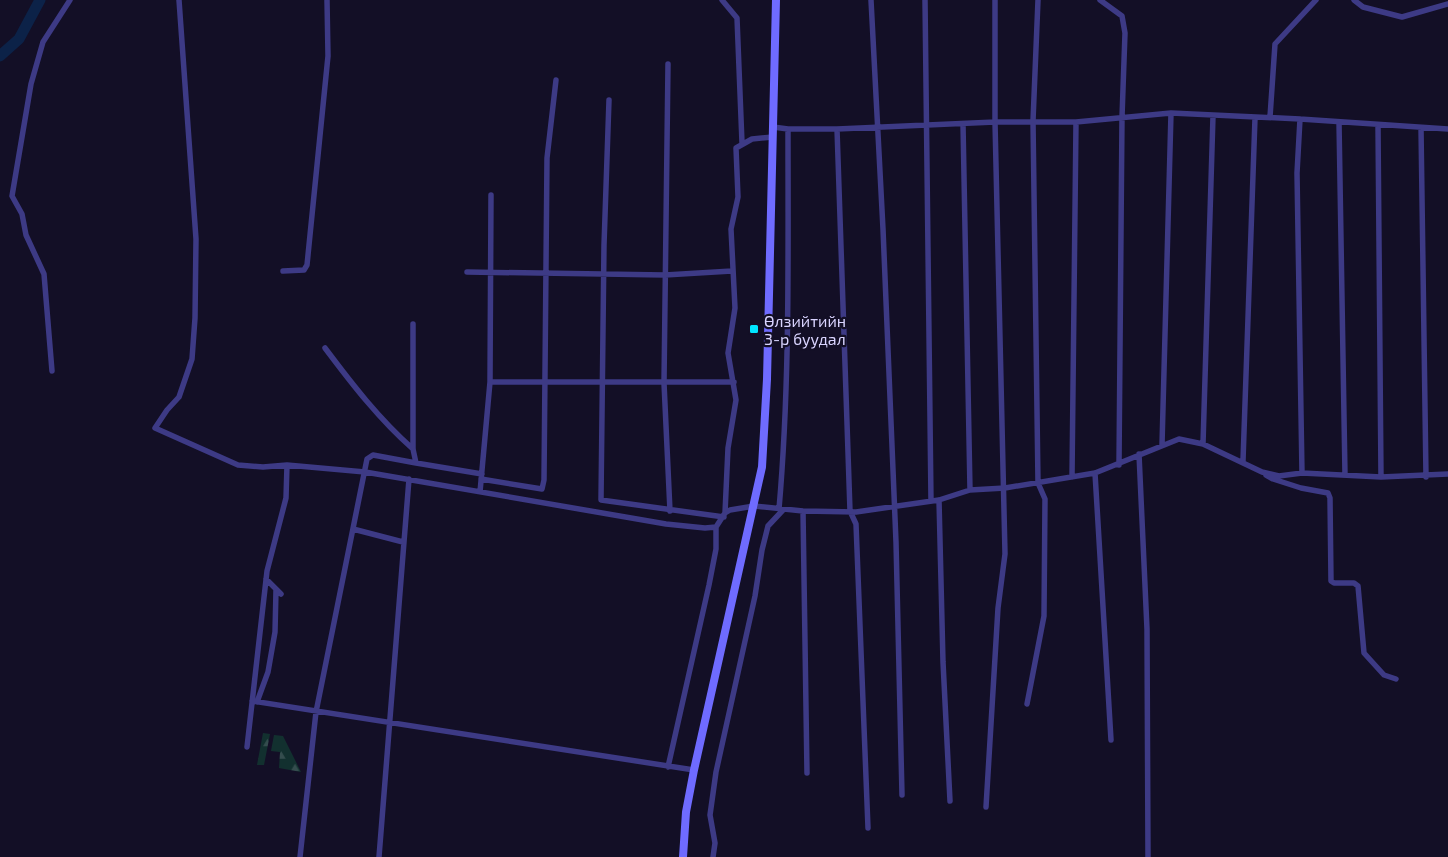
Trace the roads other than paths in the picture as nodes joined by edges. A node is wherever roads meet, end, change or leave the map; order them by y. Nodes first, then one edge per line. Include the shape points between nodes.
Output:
1 (70, 0) edge
2 (179, 0) edge
3 (327, 0) edge
4 (722, 0) edge
5 (776, 0) edge
6 (871, 0) edge
7 (925, 0) edge
8 (995, 0) edge
9 (1038, 0) edge
10 (1100, 0) edge
11 (1316, 0) edge
12 (1354, 0) edge
13 (1363, 0) edge
14 (1438, 0) edge
15 (1448, 4) edge
16 (1363, 7) junction
17 (1438, 8) junction
18 (668, 64) dead end
19 (556, 80) dead end
20 (609, 100) dead end
21 (1171, 114) junction
22 (1122, 116) junction
23 (1213, 116) junction
24 (1270, 117) junction
25 (1255, 118) junction
26 (1300, 118) junction
27 (1034, 121) junction
28 (995, 122) junction
29 (1076, 122) junction
30 (1339, 122) junction
31 (964, 124) junction
32 (1378, 125) junction
33 (926, 126) junction
34 (773, 127) junction
35 (877, 127) junction
36 (1421, 128) junction
37 (788, 129) junction
38 (837, 129) junction
39 (1448, 129) edge
40 (773, 136) junction
41 (742, 143) junction
42 (491, 195) dead end
43 (283, 271) dead end
44 (732, 271) junction
45 (468, 272) dead end
46 (490, 273) junction
47 (546, 274) junction
48 (604, 275) junction
49 (665, 275) junction
50 (413, 324) dead end
51 (325, 348) dead end
52 (52, 371) dead end
53 (490, 382) junction
54 (664, 382) junction
55 (734, 382) junction
56 (545, 383) junction
57 (602, 383) junction
58 (1204, 444) junction
59 (1162, 445) junction
60 (413, 449) junction
61 (1139, 454) junction
62 (1243, 461) junction
63 (416, 464) junction
64 (287, 465) junction
65 (1119, 465) junction
66 (365, 472) junction
67 (1262, 472) junction
68 (1095, 473) junction
69 (1302, 473) junction
70 (1448, 474) edge
71 (1346, 475) junction
72 (482, 476) junction
73 (1072, 476) junction
74 (1426, 476) junction
75 (1381, 477) junction
76 (409, 479) junction
77 (1038, 482) junction
78 (1005, 488) junction
79 (970, 490) junction
80 (480, 492) junction
81 (939, 500) junction
82 (931, 501) junction
83 (754, 506) junction
84 (893, 508) junction
85 (781, 509) junction
86 (803, 511) junction
87 (670, 512) junction
88 (850, 512) junction
89 (724, 515) junction
90 (716, 527) junction
91 (354, 529) junction
92 (403, 542) junction
93 (266, 579) junction
94 (1396, 679) dead end
95 (255, 702) junction
96 (1026, 704) dead end
97 (316, 712) junction
98 (388, 724) junction
99 (1111, 740) dead end
100 (247, 747) dead end
101 (668, 768) junction
102 (694, 770) junction
103 (807, 773) dead end
104 (902, 795) dead end
105 (950, 801) dead end
106 (986, 807) dead end
107 (868, 828) dead end
108 (300, 857) edge
109 (379, 857) edge
110 (684, 857) edge
111 (713, 857) edge
112 (1148, 857) edge

1 - 52 street via 43,42 31,84 12,196 44,274
2 - 64 street via 196,239 195,318 192,359 179,397 156,428 238,464
3 - 43 street via 328,56 307,265 304,270
4 - 41 street via 737,18
5 - 34 main road
6 - 35 street
7 - 33 street
8 - 28 street
9 - 27 street
10 - 22 street via 1122,16 1125,33
11 - 24 street via 1275,44
12 - 16 street
13 - 16 street
14 - 17 street
15 - 17 street
16 - 17 street via 1402,17
18 - 49 street
19 - 47 street via 547,158
20 - 48 street
21 - 22 street
21 - 23 street
21 - 59 street
22 - 29 street
22 - 65 street
23 - 25 street
23 - 58 street
24 - 25 street
24 - 26 street
25 - 62 street
26 - 30 street
26 - 69 street via 1297,174
27 - 28 street
27 - 29 street
27 - 77 street
28 - 31 street
28 - 78 street
29 - 73 street
30 - 32 street
30 - 71 street
31 - 33 street
31 - 79 street
32 - 36 street
32 - 75 street
33 - 35 street
33 - 82 street
34 - 37 street
34 - 40 main road
35 - 38 street
35 - 84 street via 884,233
36 - 39 street
36 - 74 street
37 - 38 street
37 - 85 street via 785,440
38 - 88 street
40 - 41 street
40 - 83 main road via 767,379 762,466
41 - 44 street via 736,148 735,160 738,198 731,229
42 - 46 street
44 - 49 street
44 - 55 street via 736,308 728,353
45 - 46 street
46 - 47 street
46 - 53 street
47 - 48 street
47 - 56 street
48 - 49 street
48 - 57 street
49 - 54 street
50 - 60 street
51 - 60 street via 382,420
53 - 56 street
53 - 72 street
54 - 55 street
54 - 57 street
54 - 87 street
55 - 89 street via 736,400 728,448
56 - 57 street
56 - 72 street via 542,488
57 - 87 street via 601,500
58 - 59 street via 1178,439
58 - 62 street
59 - 61 street
60 - 63 street
61 - 65 street
61 - 112 street via 1147,629
62 - 67 street
63 - 66 street via 373,455 367,459
63 - 72 street
64 - 66 street
64 - 93 street via 286,498
65 - 68 street
66 - 76 street
66 - 91 street
67 - 69 street via 1279,476
67 - 94 street via 1273,479 1328,493 1331,581 1358,586 1364,653 1384,675
68 - 73 street
68 - 99 street
69 - 71 street
70 - 74 street
71 - 75 street
72 - 80 street
73 - 77 street
74 - 75 street
76 - 80 street
76 - 92 street
77 - 78 street
77 - 96 street via 1045,499 1044,616
78 - 79 street
78 - 106 street via 1005,554 998,608
79 - 81 street
80 - 90 street via 666,524
81 - 82 street
81 - 105 street
82 - 84 street
83 - 85 street
83 - 89 street
83 - 102 main road
84 - 88 street
84 - 104 street
85 - 86 street
85 - 111 street via 768,526 764,542 716,772 710,815 715,842
86 - 88 street
86 - 103 street
87 - 89 street
88 - 107 street via 856,524
89 - 90 street
90 - 101 street via 716,549 709,585
91 - 92 street
91 - 97 street
92 - 98 street
93 - 95 street
93 - 95 street via 279,592 268,672
95 - 97 street
95 - 100 street
97 - 98 street
97 - 108 street
98 - 101 street
98 - 109 street
101 - 102 street
102 - 110 main road via 686,812

